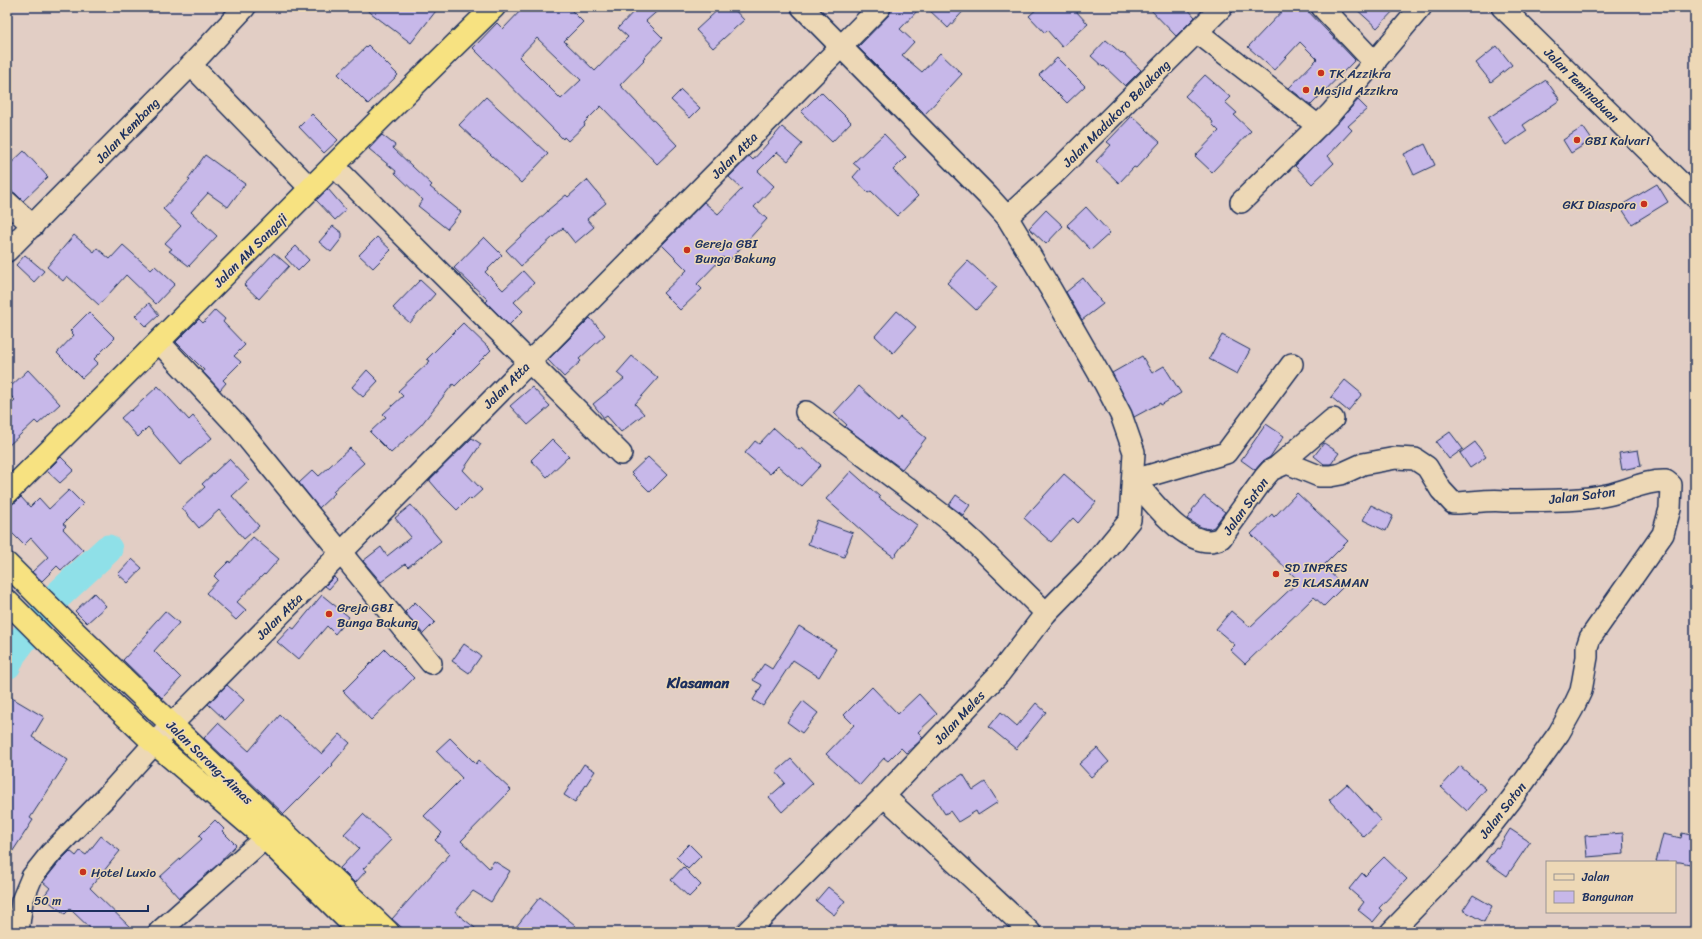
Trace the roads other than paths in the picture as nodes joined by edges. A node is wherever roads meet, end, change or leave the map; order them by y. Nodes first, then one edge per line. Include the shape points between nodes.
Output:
1 (245, 7) edge
2 (494, 7) edge
3 (802, 7) edge
4 (880, 7) edge
5 (1222, 7) edge
6 (1322, 7) edge
7 (1421, 7) edge
8 (1502, 7) edge
9 (1197, 32) junction
10 (842, 46) junction
11 (1374, 63) junction
12 (191, 65) junction
13 (1318, 126) junction
14 (333, 164) junction
15 (311, 188) junction
16 (1695, 196) edge
17 (7, 202) edge
18 (1241, 202) dead end
19 (1007, 217) junction
20 (33, 226) junction
21 (7, 251) edge
22 (159, 342) junction
23 (529, 362) junction
24 (1292, 364) dead end
25 (806, 412) dead end
26 (1332, 419) dead end
27 (621, 454) dead end
28 (1278, 466) junction
29 (1134, 480) junction
30 (7, 493) edge
31 (340, 554) junction
32 (7, 564) edge
33 (10, 605) edge
34 (1046, 613) junction
35 (430, 663) dead end
36 (171, 725) junction
37 (154, 743) junction
38 (884, 796) junction
39 (265, 838) junction
40 (18, 932) edge
41 (159, 932) edge
42 (360, 932) edge
43 (388, 932) edge
44 (747, 932) edge
45 (1030, 932) edge
46 (1391, 932) edge

1 - 12 street, Jalan Kembang
2 - 14 highway, Jalan AM Sangaji
3 - 10 street
4 - 10 street, Jalan Atta
5 - 9 street, Jalan Madukoro Belakang
6 - 11 street
7 - 11 street
8 - 16 street, Jalan Teminabuan
9 - 13 street
9 - 19 street, Jalan Madukoro Belakang via 1052,176
10 - 19 street
10 - 23 street, Jalan Atta
11 - 13 street
12 - 15 street
12 - 20 street, Jalan Kembang
13 - 18 street
14 - 15 highway, Jalan AM Sangaji
14 - 23 street
15 - 22 highway, Jalan AM Sangaji
17 - 20 street
19 - 29 street, Jalan Meles via 1121,415 1134,452
20 - 21 street, Jalan Kembang
22 - 30 highway, Jalan AM Sangaji
22 - 31 street via 239,428
23 - 27 street
23 - 31 street, Jalan Atta
24 - 29 street via 1226,454
25 - 34 street via 952,522
26 - 28 street
28 - 29 street, Jalan Saton via 1264,478 1222,538 1211,541 1199,539 1175,525
28 - 46 street, Jalan Saton via 1287,463 1319,476 1330,476 1363,464 1396,458 1415,459 1426,467 1453,503 1494,499 1506,501 1592,497 1656,480 1666,481 1671,485 1670,509 1663,534 1590,638 1581,691 1559,733 1489,828
29 - 34 street, Jalan Meles via 1130,520 1092,566
31 - 35 street
31 - 36 street, Jalan Atta
32 - 36 highway, Jalan Sorong-Aimas
33 - 37 highway, Jalan Sorong-Aimas
34 - 38 street, Jalan Meles via 999,674
36 - 37 street, Jalan Atta
36 - 43 highway, Jalan Sorong-Aimas
37 - 39 highway, Jalan Sorong-Aimas
37 - 40 street, Jalan Atta via 51,853 32,877 22,900
38 - 44 street, Jalan Meles
38 - 45 street
39 - 41 street
39 - 42 highway, Jalan Sorong-Aimas

